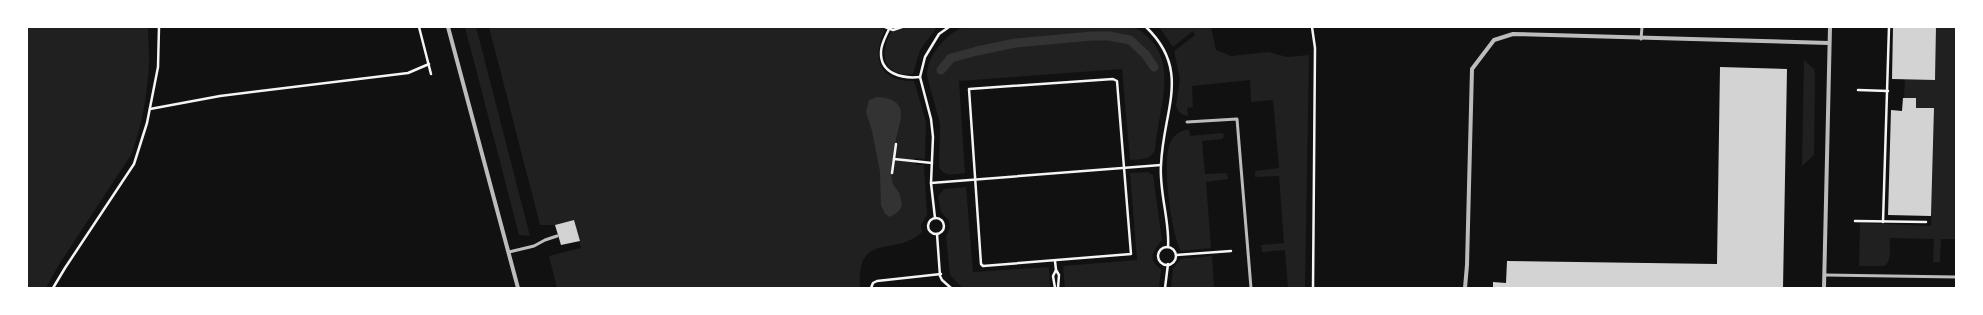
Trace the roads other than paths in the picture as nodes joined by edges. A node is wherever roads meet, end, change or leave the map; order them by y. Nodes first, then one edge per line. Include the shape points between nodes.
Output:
1 (448, 27) edge
2 (1642, 27) edge
3 (1830, 27) edge
4 (1642, 39) junction
5 (1829, 43) junction
6 (1187, 122) dead end
7 (557, 236) dead end
8 (509, 252) junction
9 (1825, 275) junction
10 (1956, 277) edge
11 (518, 288) edge
12 (1251, 288) edge
13 (1465, 288) edge
14 (1824, 288) edge

1 - 8 street
2 - 4 lane
3 - 5 street
4 - 5 street
4 - 13 street via 1512,34 1494,40 1472,69
5 - 9 street
6 - 12 lane via 1237,119
7 - 8 lane via 534,246
8 - 11 street
9 - 10 lane
9 - 14 street

